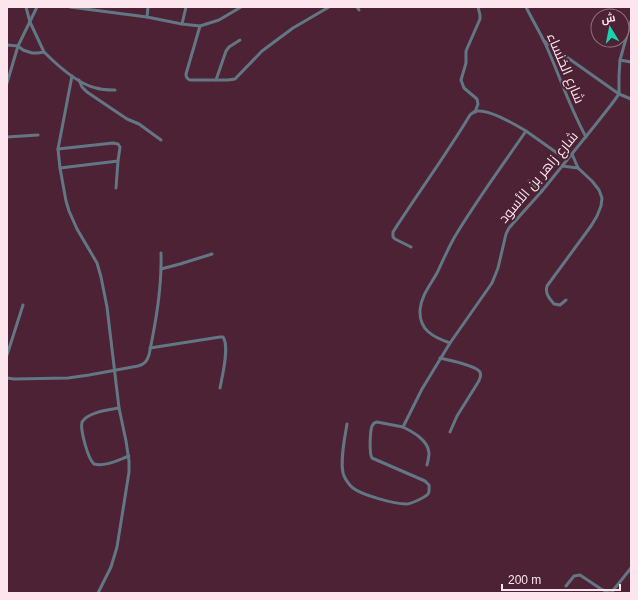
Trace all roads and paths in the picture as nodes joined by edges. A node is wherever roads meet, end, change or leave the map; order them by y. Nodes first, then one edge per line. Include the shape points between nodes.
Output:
1 (26, 7) edge
2 (37, 7) edge
3 (70, 7) edge
4 (148, 7) edge
5 (186, 7) edge
6 (329, 7) edge
7 (478, 7) edge
8 (526, 7) edge
9 (239, 8) edge
10 (147, 17) junction
11 (631, 21) edge
12 (30, 22) junction
13 (182, 24) junction
14 (200, 26) junction
15 (240, 40) dead end
16 (544, 41) junction
17 (7, 45) edge
18 (18, 46) junction
19 (44, 52) junction
20 (620, 60) junction
21 (631, 62) edge
22 (72, 76) junction
23 (79, 80) junction
24 (216, 80) junction
25 (7, 83) edge
26 (115, 90) dead end
27 (618, 94) junction
28 (631, 99) edge
29 (475, 112) junction
30 (526, 130) junction
31 (38, 135) dead end
32 (7, 137) edge
33 (586, 137) junction
34 (161, 140) dead end
35 (58, 149) junction
36 (572, 154) junction
37 (567, 160) junction
38 (118, 161) junction
39 (562, 166) junction
40 (60, 168) junction
41 (578, 168) junction
42 (529, 181) dead end
43 (116, 188) dead end
44 (542, 191) junction
45 (411, 247) dead end
46 (161, 253) dead end
47 (212, 254) dead end
48 (162, 269) junction
49 (566, 300) dead end
50 (23, 305) dead end
51 (450, 344) junction
52 (150, 348) junction
53 (7, 355) edge
54 (440, 358) junction
55 (115, 370) junction
56 (7, 378) edge
57 (220, 388) dead end
58 (119, 408) junction
59 (347, 424) dead end
60 (403, 426) junction
61 (450, 432) dead end
62 (129, 456) junction
63 (427, 465) dead end
64 (631, 568) edge
65 (566, 586) dead end
66 (98, 593) edge
67 (611, 593) edge

1 - 12 street
2 - 12 street
3 - 10 street
4 - 10 street
5 - 13 street
6 - 24 street via 266,48 235,78
7 - 29 street via 480,19 466,51 466,63 461,80 464,88 477,99
8 - 16 street, شارع الخنساء
9 - 14 street via 219,20
10 - 13 street
11 - 20 street
12 - 18 street
12 - 19 street
13 - 14 street
14 - 24 street via 186,77 190,80
15 - 24 street via 226,52
16 - 27 street
16 - 33 street, شارع الخنساء
17 - 18 street
18 - 19 street via 32,53
18 - 25 street
19 - 22 street
20 - 21 street
20 - 27 street
22 - 23 street
22 - 35 street
23 - 26 street via 96,88
23 - 34 street via 87,92
27 - 28 street
27 - 33 street, شارع زاهر بن الأسود
29 - 30 street via 482,111 497,116
29 - 45 street via 393,232 395,239
30 - 37 street
30 - 51 street via 474,205 424,297 420,309 429,334
31 - 32 street
33 - 36 street, شارع زاهر بن الأسود
35 - 38 street via 115,143 120,147
35 - 40 street
36 - 37 street, شارع زاهر بن الأسود
36 - 41 street
37 - 39 street, شارع زاهر بن الأسود
38 - 40 street
38 - 43 street
39 - 41 street
39 - 44 street, شارع زاهر بن الأسود
40 - 55 street via 69,211 99,269
41 - 49 street via 599,190 602,206 591,226 547,286 546,293 554,304 560,305
42 - 44 street
44 - 51 street, شارع زاهر بن الأسود via 509,228 492,283
46 - 48 street
47 - 48 street
48 - 52 street
50 - 53 street
51 - 54 street, شارع زاهر بن الأسود
52 - 55 street via 147,360 142,365
52 - 57 street via 223,337 225,356
54 - 60 street, شارع زاهر بن الأسود
54 - 61 street via 474,367 480,372 477,384 456,416
55 - 56 street via 68,378
55 - 58 street
58 - 62 street
58 - 62 street via 87,416 81,428 89,458 94,464 104,464
59 - 60 street via 342,465 343,474 349,484 358,491 406,504 427,494 429,485 374,460 370,452 371,430 375,423
60 - 63 street via 426,444 429,452
62 - 66 street via 129,472 116,552
64 - 67 street
65 - 67 street via 574,576 580,575

